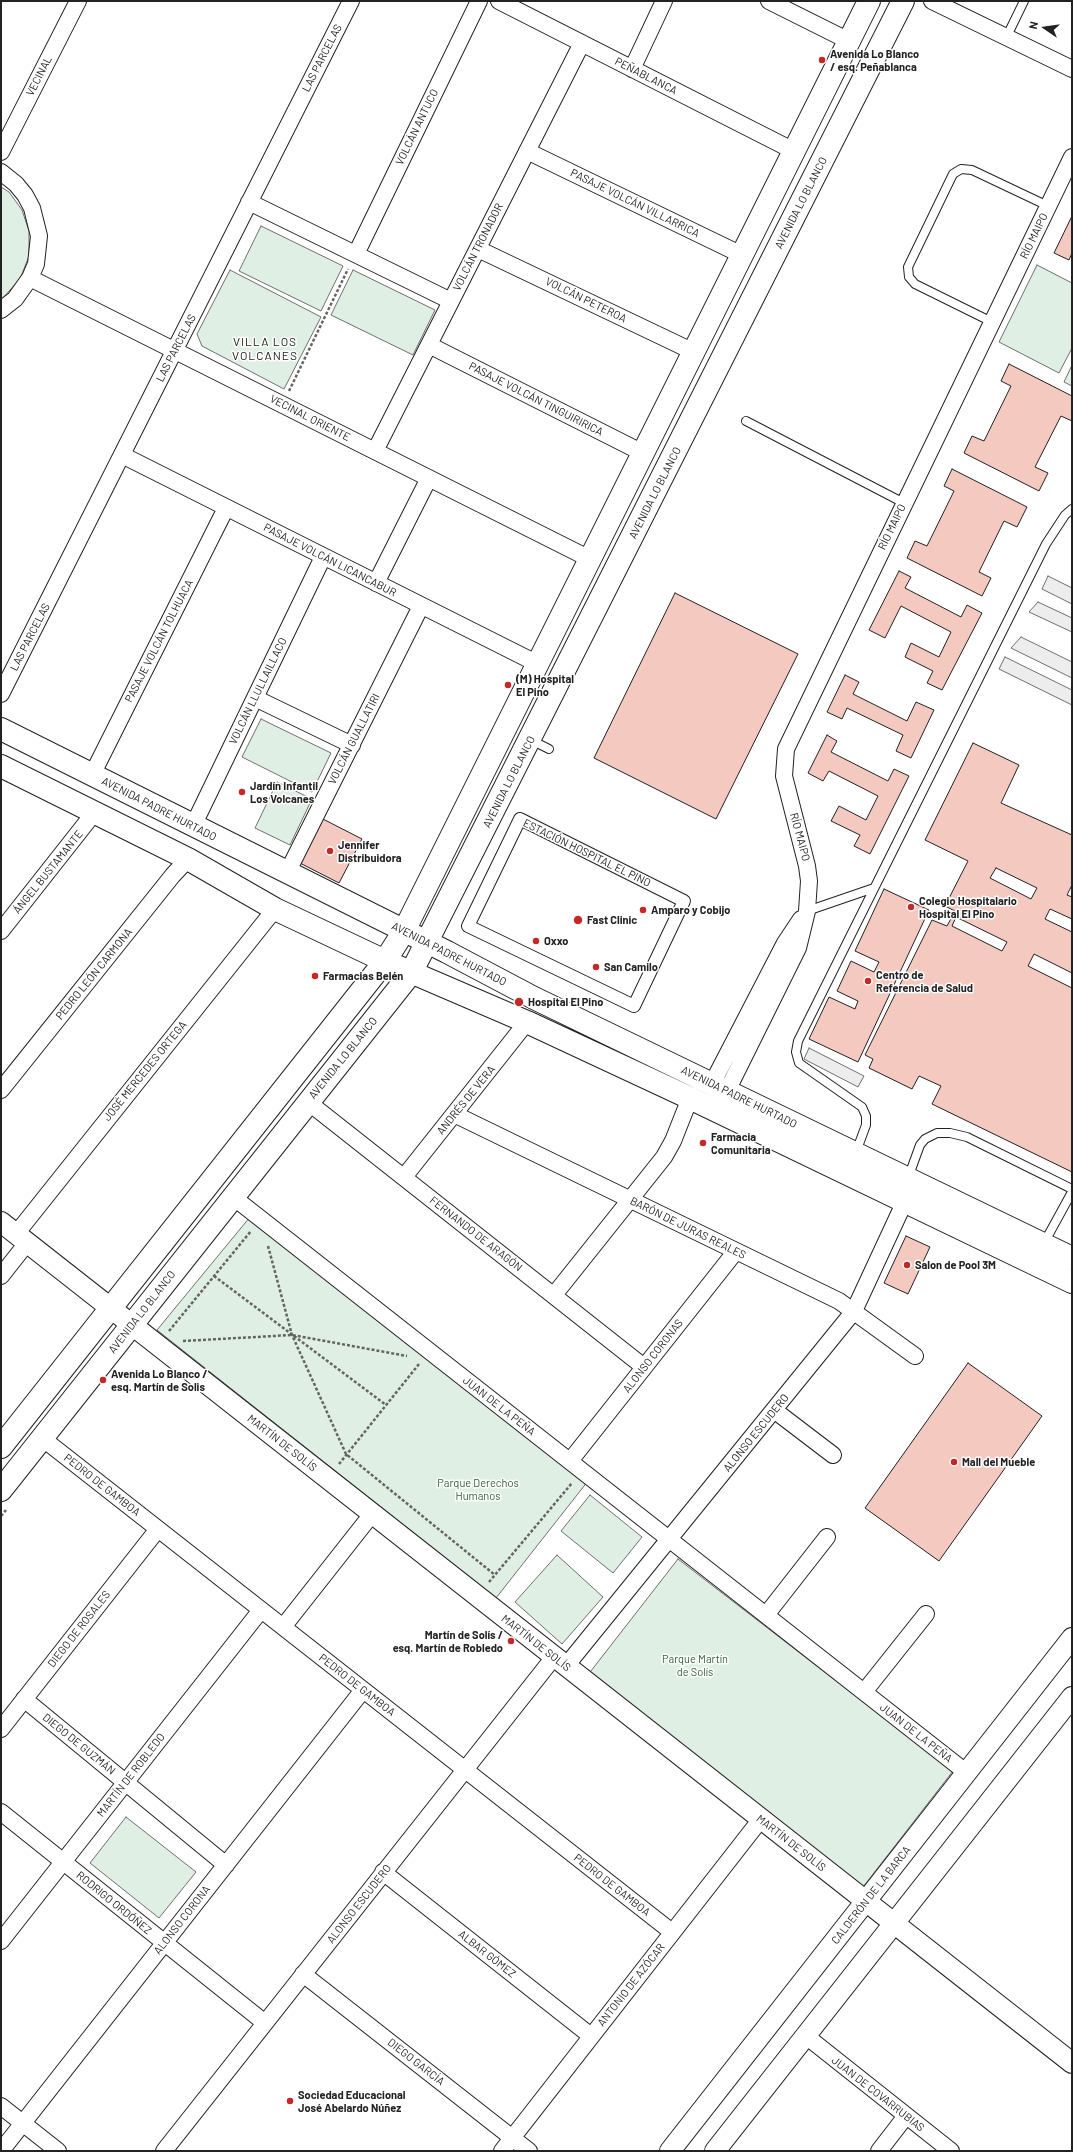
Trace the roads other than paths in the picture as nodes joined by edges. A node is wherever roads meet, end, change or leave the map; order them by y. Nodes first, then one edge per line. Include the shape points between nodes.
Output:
1 (78, 1) edge
2 (351, 1) edge
3 (479, 1) edge
4 (499, 1) edge
5 (664, 1) edge
6 (769, 1) edge
7 (869, 1) edge
8 (903, 1) edge
9 (932, 1) edge
10 (1024, 1) edge
11 (1007, 36) junction
12 (849, 41) junction
13 (582, 43) junction
14 (632, 69) junction
15 (1072, 69) edge
16 (527, 151) junction
17 (794, 151) junction
18 (1, 152) edge
19 (1072, 157) edge
20 (1, 172) edge
21 (250, 202) junction
22 (1048, 206) junction
23 (478, 249) junction
24 (356, 254) junction
25 (742, 255) junction
26 (30, 278) junction
27 (451, 301) junction
28 (1, 310) edge
29 (992, 322) junction
30 (429, 345) junction
31 (175, 349) junction
32 (694, 352) junction
33 (746, 421) dead end
34 (375, 451) junction
35 (643, 453) junction
36 (122, 455) junction
37 (429, 478) junction
38 (904, 503) junction
39 (226, 508) junction
40 (1072, 509) edge
41 (323, 557) junction
42 (590, 559) junction
43 (376, 583) junction
44 (421, 606) junction
45 (538, 664) junction
46 (1, 694) edge
47 (255, 698) junction
48 (1, 728) edge
49 (352, 745) junction
50 (3, 770) edge
51 (92, 775) junction
52 (94, 813) junction
53 (194, 826) junction
54 (188, 859) junction
55 (288, 873) junction
56 (874, 888) junction
57 (684, 901) joint
58 (275, 909) junction
59 (807, 911) junction
60 (1, 931) edge
61 (404, 931) junction
62 (428, 942) junction
63 (385, 961) junction
64 (411, 973) junction
65 (527, 1022) junction
66 (720, 1087) junction
67 (1, 1090) edge
68 (690, 1098) junction
69 (308, 1102) junction
70 (454, 1114) junction
71 (855, 1153) junction
72 (404, 1177) junction
73 (908, 1179) junction
74 (1072, 1189) edge
75 (1072, 1192) edge
76 (233, 1197) junction
77 (630, 1200) junction
78 (905, 1201) junction
79 (15, 1233) edge
80 (1044, 1244) junction
81 (736, 1252) junction
82 (1072, 1258) edge
83 (1032, 1262) junction
84 (1, 1276) edge
85 (1072, 1282) edge
86 (554, 1296) junction
87 (111, 1309) junction
88 (854, 1312) junction
89 (132, 1325) junction
90 (915, 1356) dead end
91 (644, 1367) junction
92 (774, 1410) junction
93 (42, 1438) junction
94 (1, 1447) edge
95 (833, 1455) dead end
96 (570, 1461) junction
97 (1, 1490) edge
98 (372, 1514) junction
99 (158, 1529) junction
100 (828, 1537) dead end
101 (669, 1539) junction
102 (261, 1610) junction
103 (926, 1614) dead end
104 (766, 1615) junction
105 (283, 1627) junction
106 (1072, 1638) edge
107 (560, 1661) junction
108 (363, 1690) junction
109 (864, 1692) junction
110 (1072, 1697) edge
111 (24, 1699) junction
112 (1, 1729) edge
113 (465, 1769) junction
114 (967, 1773) junction
115 (126, 1782) junction
116 (1, 1812) edge
117 (760, 1819) junction
118 (63, 1862) junction
119 (226, 1865) junction
120 (383, 1872) junction
121 (866, 1902) junction
122 (894, 1924) junction
123 (672, 1932) junction
124 (1, 1941) edge
125 (164, 1943) junction
126 (303, 1974) junction
127 (265, 2023) junction
128 (591, 2036) junction
129 (806, 2036) junction
130 (1072, 2063) edge
131 (1, 2106) edge
132 (906, 2116) junction
133 (22, 2123) junction
134 (512, 2138) junction
135 (1, 2151) edge
136 (58, 2151) edge
137 (164, 2151) edge
138 (502, 2151) edge
139 (529, 2151) edge
140 (670, 2151) edge
141 (715, 2151) edge
142 (878, 2151) edge
143 (951, 2151) edge

1 - 18 street, VECINAL
2 - 21 street, LAS PARCELAS
3 - 24 street, VOLCÁN ANTUCO
4 - 13 street, PEÑABLANCA
5 - 14 street
6 - 12 street
7 - 12 main road
8 - 62 main road, AVENIDA LO BLANCO via 539,745
9 - 11 street
10 - 11 lane
11 - 15 street
12 - 17 main road
13 - 14 street, PEÑABLANCA
13 - 16 street, VOLCÁN TRONADOR
14 - 17 street, PEÑABLANCA
16 - 23 street, VOLCÁN TRONADOR
16 - 25 street, PASAJE VOLCÁN VILLARRICA
17 - 25 main road
19 - 22 street, RÍO MAIPO
20 - 26 street via 25,195 36,222 38,250
21 - 24 street
21 - 31 street, LAS PARCELAS
22 - 29 street, RÍO MAIPO
22 - 29 lane via 972,170 961,168 952,174 908,267 909,277 915,284
23 - 27 street, VOLCÁN TRONADOR
23 - 32 street, VOLCÁN PETEROA
24 - 27 street
25 - 32 main road
26 - 28 street via 15,299
26 - 31 street, VECINAL ORIENTE
27 - 30 street, VOLCÁN TRONADOR
29 - 38 street, RÍO MAIPO
30 - 34 street, VOLCÁN TRONADOR
30 - 35 street, PASAJE VOLCÁN TINGUIRIRICA
31 - 34 street, VECINAL ORIENTE
31 - 36 street, LAS PARCELAS
32 - 35 main road
33 - 38 lane
34 - 37 street, VECINAL ORIENTE
35 - 42 main road
36 - 39 street, PASAJE VOLCÁN LICANCABUR
36 - 46 street, LAS PARCELAS
37 - 42 street, VECINAL ORIENTE
37 - 43 street
38 - 59 street, RÍO MAIPO via 786,750 784,776 809,881
39 - 41 street, PASAJE VOLCÁN LICANCABUR
39 - 51 street, PASAJE VOLCÁN TOLHUACA
40 - 56 lane via 1065,515 1046,544
41 - 43 street, PASAJE VOLCÁN LICANCABUR
41 - 47 street, VOLCÁN LLULLAILLACO
42 - 45 main road
43 - 44 street, PASAJE VOLCÁN LICANCABUR
44 - 45 street, PASAJE VOLCÁN LICANCABUR
44 - 49 street, VOLCÁN GUALLATIRI
45 - 61 main road
47 - 49 street
47 - 53 street, VOLCÁN LLULLAILLACO
48 - 51 main road, AVENIDA PADRE HURTADO
49 - 55 street, VOLCÁN GUALLATIRI
50 - 52 main road, AVENIDA PADRE HURTADO
51 - 53 main road, AVENIDA PADRE HURTADO
52 - 54 main road, AVENIDA PADRE HURTADO
52 - 60 street, ÁNGEL BUSTAMANTE
53 - 55 main road, AVENIDA PADRE HURTADO
54 - 58 main road, AVENIDA PADRE HURTADO
54 - 67 street, PEDRO LEÓN CARMONA
55 - 61 main road, AVENIDA PADRE HURTADO
56 - 59 lane
56 - 71 lane via 798,1041 796,1052 799,1063 862,1107 866,1125
57 - 57 street, ESTACIÓN HOSPITAL EL PINO via 520,819 468,926 634,1006
58 - 63 main road, AVENIDA PADRE HURTADO
58 - 79 street, JOSÉ MERCEDES ORTEGA
59 - 66 street, RÍO MAIPO via 798,948
61 - 62 main road, AVENIDA PADRE HURTADO
61 - 63 main road
62 - 64 main road, AVENIDA LO BLANCO
62 - 66 main road, AVENIDA PADRE HURTADO via 534,998
63 - 64 main road, AVENIDA PADRE HURTADO
63 - 87 main road
64 - 65 main road, AVENIDA PADRE HURTADO
64 - 69 main road, AVENIDA LO BLANCO
65 - 68 main road, AVENIDA PADRE HURTADO
65 - 70 street, ANDRÉS DE VERA
66 - 71 main road, AVENIDA PADRE HURTADO
68 - 77 street via 669,1149
68 - 78 main road, AVENIDA PADRE HURTADO
69 - 72 street, FERNANDO DE ARAGÓN
69 - 76 main road, AVENIDA LO BLANCO
70 - 72 street, ANDRÉS DE VERA
70 - 77 street, BARÓN DE JURAS REALES
71 - 73 main road, AVENIDA PADRE HURTADO
72 - 86 street, FERNANDO DE ARAGÓN
73 - 74 lane via 920,1145 937,1134 950,1133 967,1137
73 - 78 street, ALONSO ESCUDERO
73 - 80 main road, AVENIDA PADRE HURTADO
75 - 80 lane
76 - 89 main road, AVENIDA LO BLANCO
76 - 96 street, JUAN DE LA PEÑA via 426,1355
77 - 81 street, BARÓN DE JURAS REALES
77 - 86 street
78 - 83 main road, AVENIDA PADRE HURTADO
78 - 88 street, ALONSO ESCUDERO
79 - 84 street, JOSÉ MERCEDES ORTEGA
79 - 87 street, MARTÍN DE SOLÍS
80 - 82 main road, AVENIDA PADRE HURTADO
80 - 83 lane
81 - 88 street, BARÓN DE JURAS REALES via 839,1302
81 - 91 street, ALONSO CORONAS
83 - 85 main road, AVENIDA PADRE HURTADO
86 - 91 street, FERNANDO DE ARAGÓN
87 - 89 street, MARTÍN DE SOLÍS
87 - 94 main road
88 - 90 street, BARÓN DE JURAS REALES
88 - 92 street, ALONSO ESCUDERO
89 - 93 main road, AVENIDA LO BLANCO
89 - 98 street, MARTÍN DE SOLÍS
91 - 96 street, ALONSO CORONAS
92 - 95 street
92 - 101 street, ALONSO ESCUDERO
93 - 97 main road, AVENIDA LO BLANCO
93 - 99 street, PEDRO DE GAMBOA
96 - 101 street, JUAN DE LA PEÑA
98 - 105 street
98 - 107 street, MARTÍN DE SOLÍS
99 - 102 street, PEDRO DE GAMBOA
99 - 111 street, DIEGO DE ROSALES
100 - 104 street
101 - 104 street, JUAN DE LA PEÑA
101 - 107 street, ALONSO ESCUDERO
102 - 105 street, PEDRO DE GAMBOA
102 - 115 street, MARTÍN DE ROBLEDO
103 - 109 street
104 - 109 street, JUAN DE LA PEÑA
105 - 108 street, PEDRO DE GAMBOA
106 - 114 street, CALDERÓN DE LA BARCA
107 - 113 street, ALONSO ESCUDERO
107 - 117 street, MARTÍN DE SOLÍS
108 - 113 street, PEDRO DE GAMBOA
108 - 119 street, ALONSO CORONA
109 - 114 street, JUAN DE LA PEÑA
110 - 122 street
111 - 112 street, DIEGO DE ROSALES
111 - 115 street, DIEGO DE GUZMÁN
113 - 120 street, ALONSO ESCUDERO
113 - 123 street, PEDRO DE GAMBOA
114 - 121 street, CALDERÓN DE LA BARCA
115 - 118 street, MARTÍN DE ROBLEDO
115 - 119 street, DIEGO DE GUZMÁN
116 - 118 street, RODRIGO ORDÓÑEZ
117 - 121 street, MARTÍN DE SOLÍS
117 - 123 street, ANTONIO DE AZÓCAR
118 - 124 street, MARTÍN DE ROBLEDO
118 - 125 street, RODRIGO ORDÓÑEZ
119 - 125 street, ALONSO CORONA
120 - 126 street, ALONSO ESCUDERO
120 - 128 street, ALBAR GÓMEZ
121 - 122 street, MARTÍN DE SOLÍS
121 - 140 street, CALDERÓN DE LA BARCA
122 - 129 street
122 - 130 street, MARTÍN DE SOLÍS
123 - 128 street, ANTONIO DE AZÓCAR
125 - 127 street, RODRIGO ORDÓÑEZ
125 - 133 street, ALONSO CORONA
126 - 127 street, ALONSO ESCUDERO
126 - 134 street, DIEGO GARCÍA
127 - 137 street, ALONSO ESCUDERO
128 - 134 street, ANTONIO DE AZÓCAR
129 - 132 street, JUAN DE COVARRUBIAS
129 - 141 street
131 - 133 street
132 - 142 street
132 - 143 street, JUAN DE COVARRUBIAS
133 - 135 street, ALONSO CORONA
133 - 136 street
134 - 138 street, ANTONIO DE AZÓCAR
134 - 139 street, DIEGO GARCÍA

